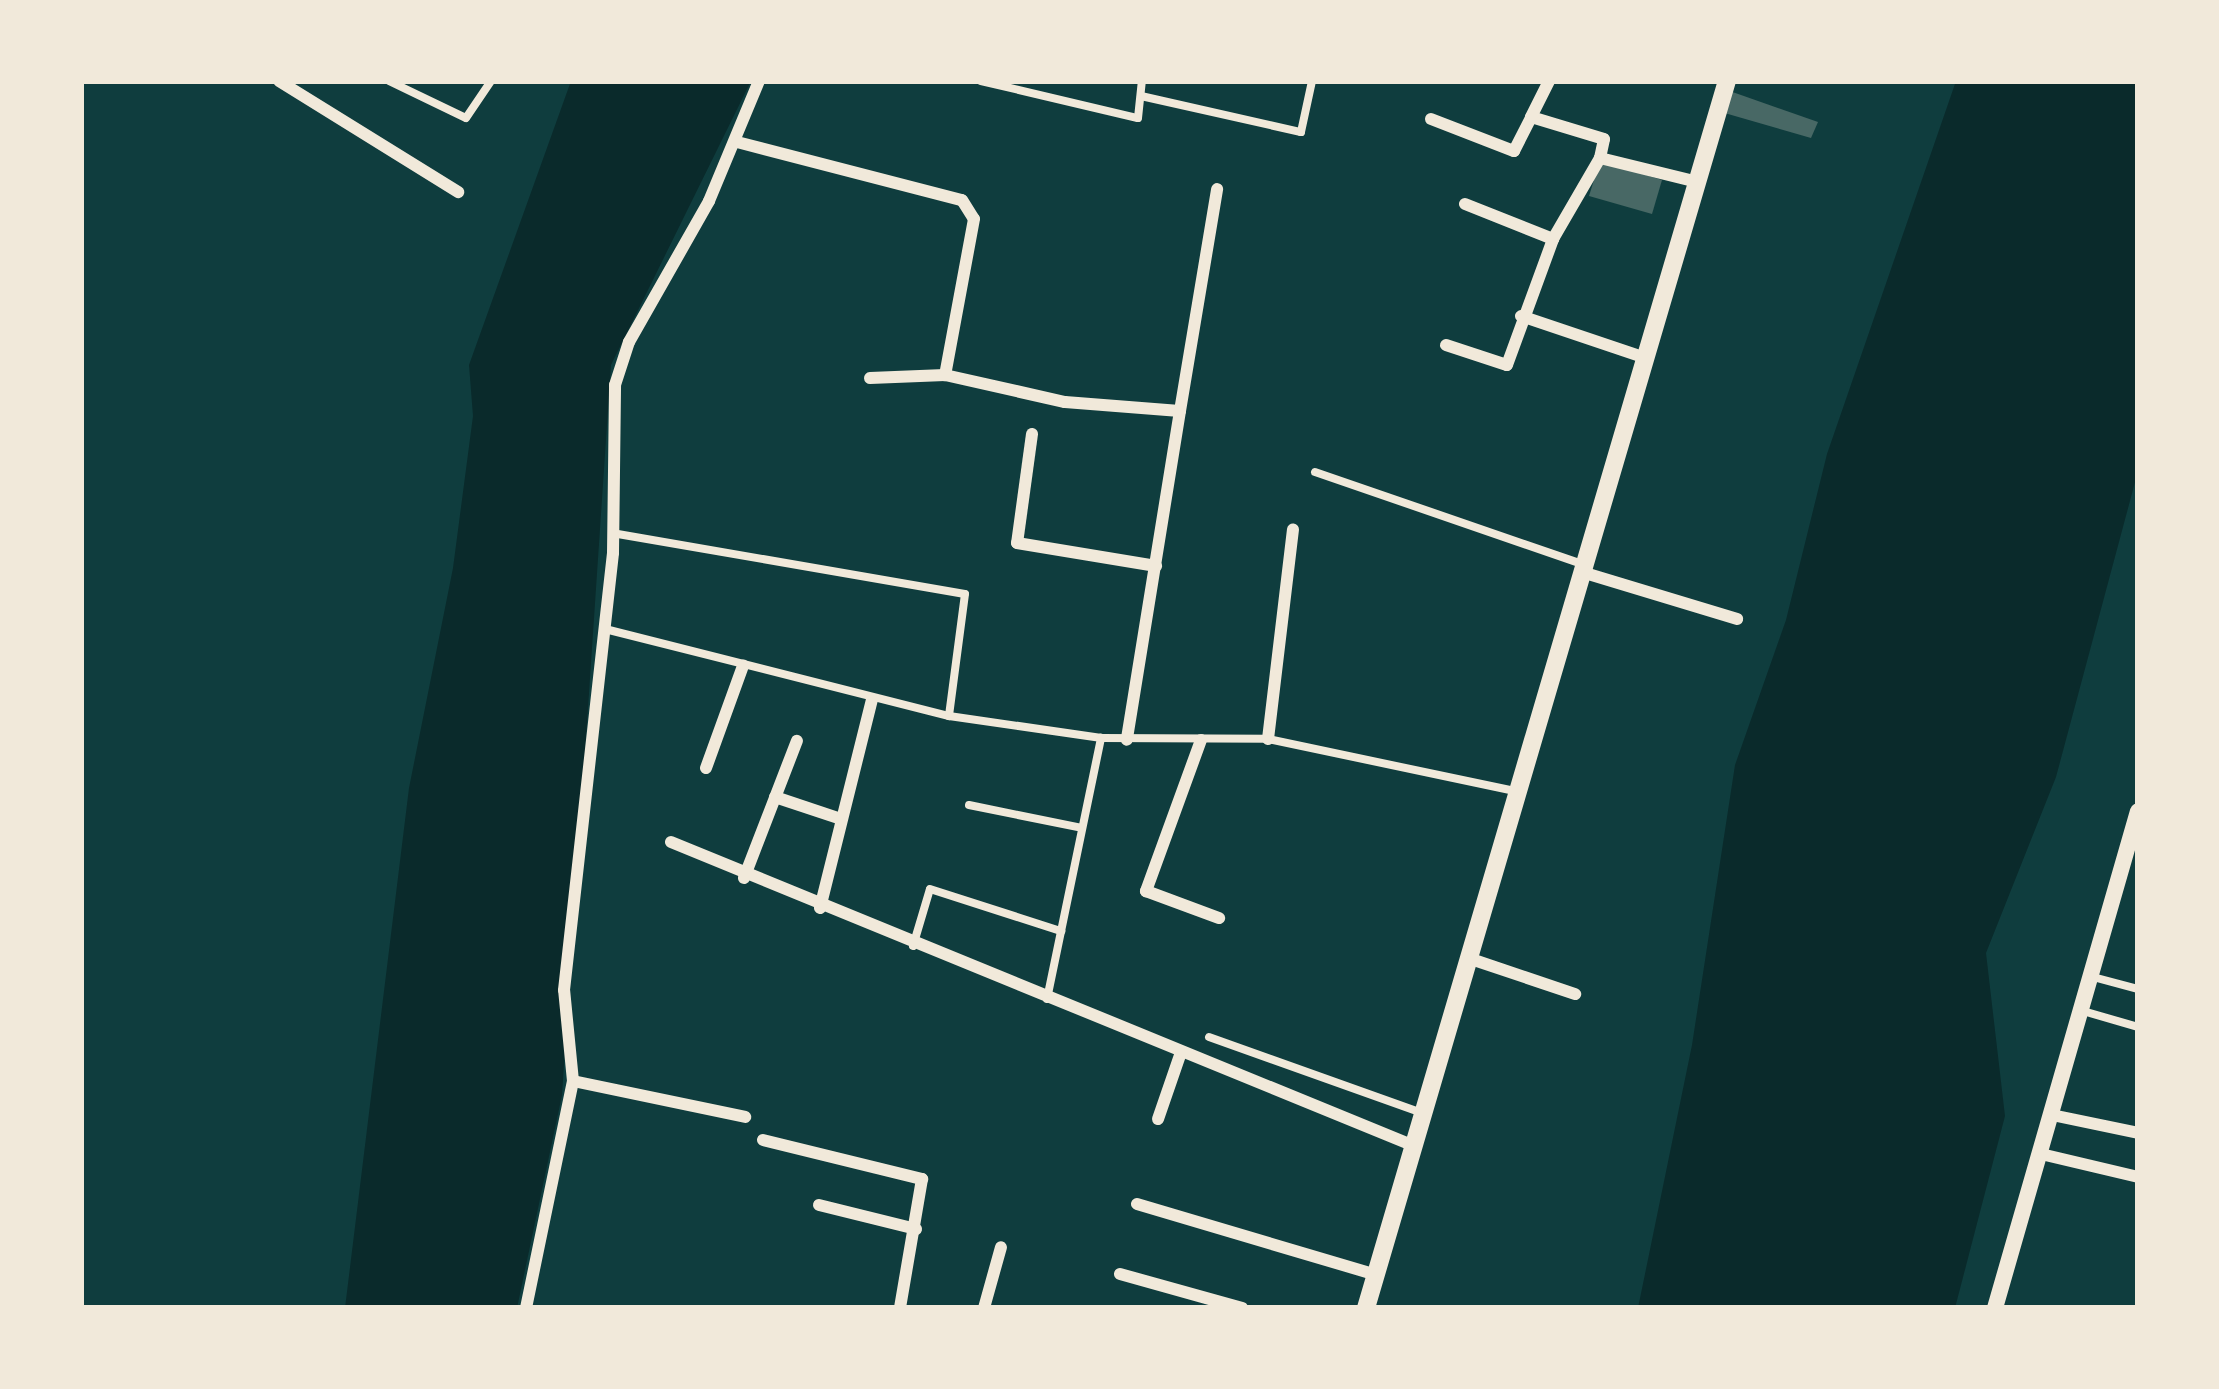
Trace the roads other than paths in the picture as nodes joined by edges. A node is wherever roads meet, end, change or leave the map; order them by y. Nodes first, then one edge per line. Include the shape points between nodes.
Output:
1 (279, 81) edge
2 (389, 81) edge
3 (490, 81) edge
4 (760, 81) edge
5 (981, 81) edge
6 (1142, 81) edge
7 (1312, 81) edge
8 (1727, 81) edge
9 (1544, 82) edge
10 (298, 87) edge
11 (1141, 96) junction
12 (1431, 118) dead end
13 (1532, 118) junction
14 (736, 142) junction
15 (1600, 158) junction
16 (1697, 182) junction
17 (1217, 189) dead end
18 (458, 192) dead end
19 (1465, 204) dead end
20 (1553, 239) junction
21 (1521, 316) junction
22 (1446, 345) dead end
23 (1646, 358) junction
24 (945, 375) junction
25 (870, 378) dead end
26 (1180, 411) junction
27 (1032, 434) dead end
28 (1315, 472) dead end
29 (1293, 530) dead end
30 (612, 533) junction
31 (1156, 566) junction
32 (1586, 569) junction
33 (1737, 619) dead end
34 (601, 628) junction
35 (743, 666) junction
36 (872, 700) junction
37 (949, 716) junction
38 (1101, 738) junction
39 (1127, 740) junction
40 (1201, 740) junction
41 (1268, 740) junction
42 (797, 741) dead end
43 (706, 768) dead end
44 (1521, 793) junction
45 (775, 796) junction
46 (969, 805) dead end
47 (2138, 811) edge
48 (841, 819) junction
49 (1082, 828) junction
50 (671, 842) dead end
51 (2131, 865) edge
52 (744, 878) junction
53 (820, 908) junction
54 (1219, 918) dead end
55 (1061, 931) junction
56 (913, 946) junction
57 (1471, 959) junction
58 (2091, 976) junction
59 (2138, 989) edge
60 (1575, 994) dead end
61 (1046, 1000) junction
62 (2081, 1010) junction
63 (2138, 1027) edge
64 (1209, 1037) dead end
65 (1180, 1055) junction
66 (573, 1081) junction
67 (1424, 1113) junction
68 (2052, 1115) junction
69 (745, 1117) dead end
70 (1158, 1119) dead end
71 (2138, 1133) edge
72 (764, 1140) dead end
73 (1414, 1146) junction
74 (2041, 1154) junction
75 (2138, 1177) edge
76 (1138, 1204) dead end
77 (819, 1205) dead end
78 (916, 1229) junction
79 (1000, 1247) dead end
80 (1120, 1274) dead end
81 (1376, 1275) junction
82 (526, 1308) edge
83 (900, 1308) edge
84 (984, 1308) edge
85 (1242, 1308) edge
86 (1366, 1308) edge
87 (1995, 1308) edge

1 - 10 street
2 - 3 lane via 466,118
4 - 14 street
5 - 11 lane via 1138,118
6 - 11 lane
7 - 11 lane via 1301,132
8 - 16 main road
9 - 13 street
10 - 18 street
12 - 13 street via 1514,152
13 - 15 street via 1604,139
14 - 24 street via 962,200 974,218
14 - 30 street via 628,342 615,385
15 - 16 street
15 - 20 street
16 - 23 main road
17 - 26 street
19 - 20 street
20 - 21 street
21 - 22 street via 1507,364
21 - 23 street
23 - 32 main road
24 - 25 street
24 - 26 street via 1064,402
26 - 31 street
27 - 31 street via 1017,543
28 - 32 lane
29 - 41 street
30 - 34 street
30 - 37 lane via 965,594
31 - 39 street
32 - 33 street
32 - 44 main road
34 - 35 lane
34 - 66 street via 564,990
35 - 36 lane
35 - 43 street
36 - 37 lane
36 - 48 street
37 - 38 lane
38 - 39 lane
38 - 49 lane
39 - 40 lane
40 - 41 lane
40 - 54 street via 1146,891
41 - 44 lane
42 - 45 street
44 - 57 main road
45 - 48 street
45 - 52 street
46 - 49 lane
47 - 51 street
48 - 53 street
49 - 55 lane
50 - 52 street
51 - 58 street
52 - 53 street
53 - 56 street
55 - 56 lane via 930,889
55 - 61 lane
56 - 61 street
57 - 60 street
57 - 67 main road
58 - 59 lane
58 - 62 street
61 - 65 street
62 - 63 lane
62 - 68 street
64 - 67 lane
65 - 70 street
65 - 73 street
66 - 69 street
66 - 82 street
67 - 73 main road
68 - 71 street
68 - 74 street
72 - 78 street via 922,1179
73 - 81 main road
74 - 75 street
74 - 87 street
76 - 81 street
77 - 78 street
78 - 83 street
79 - 84 street
80 - 85 street
81 - 86 main road

